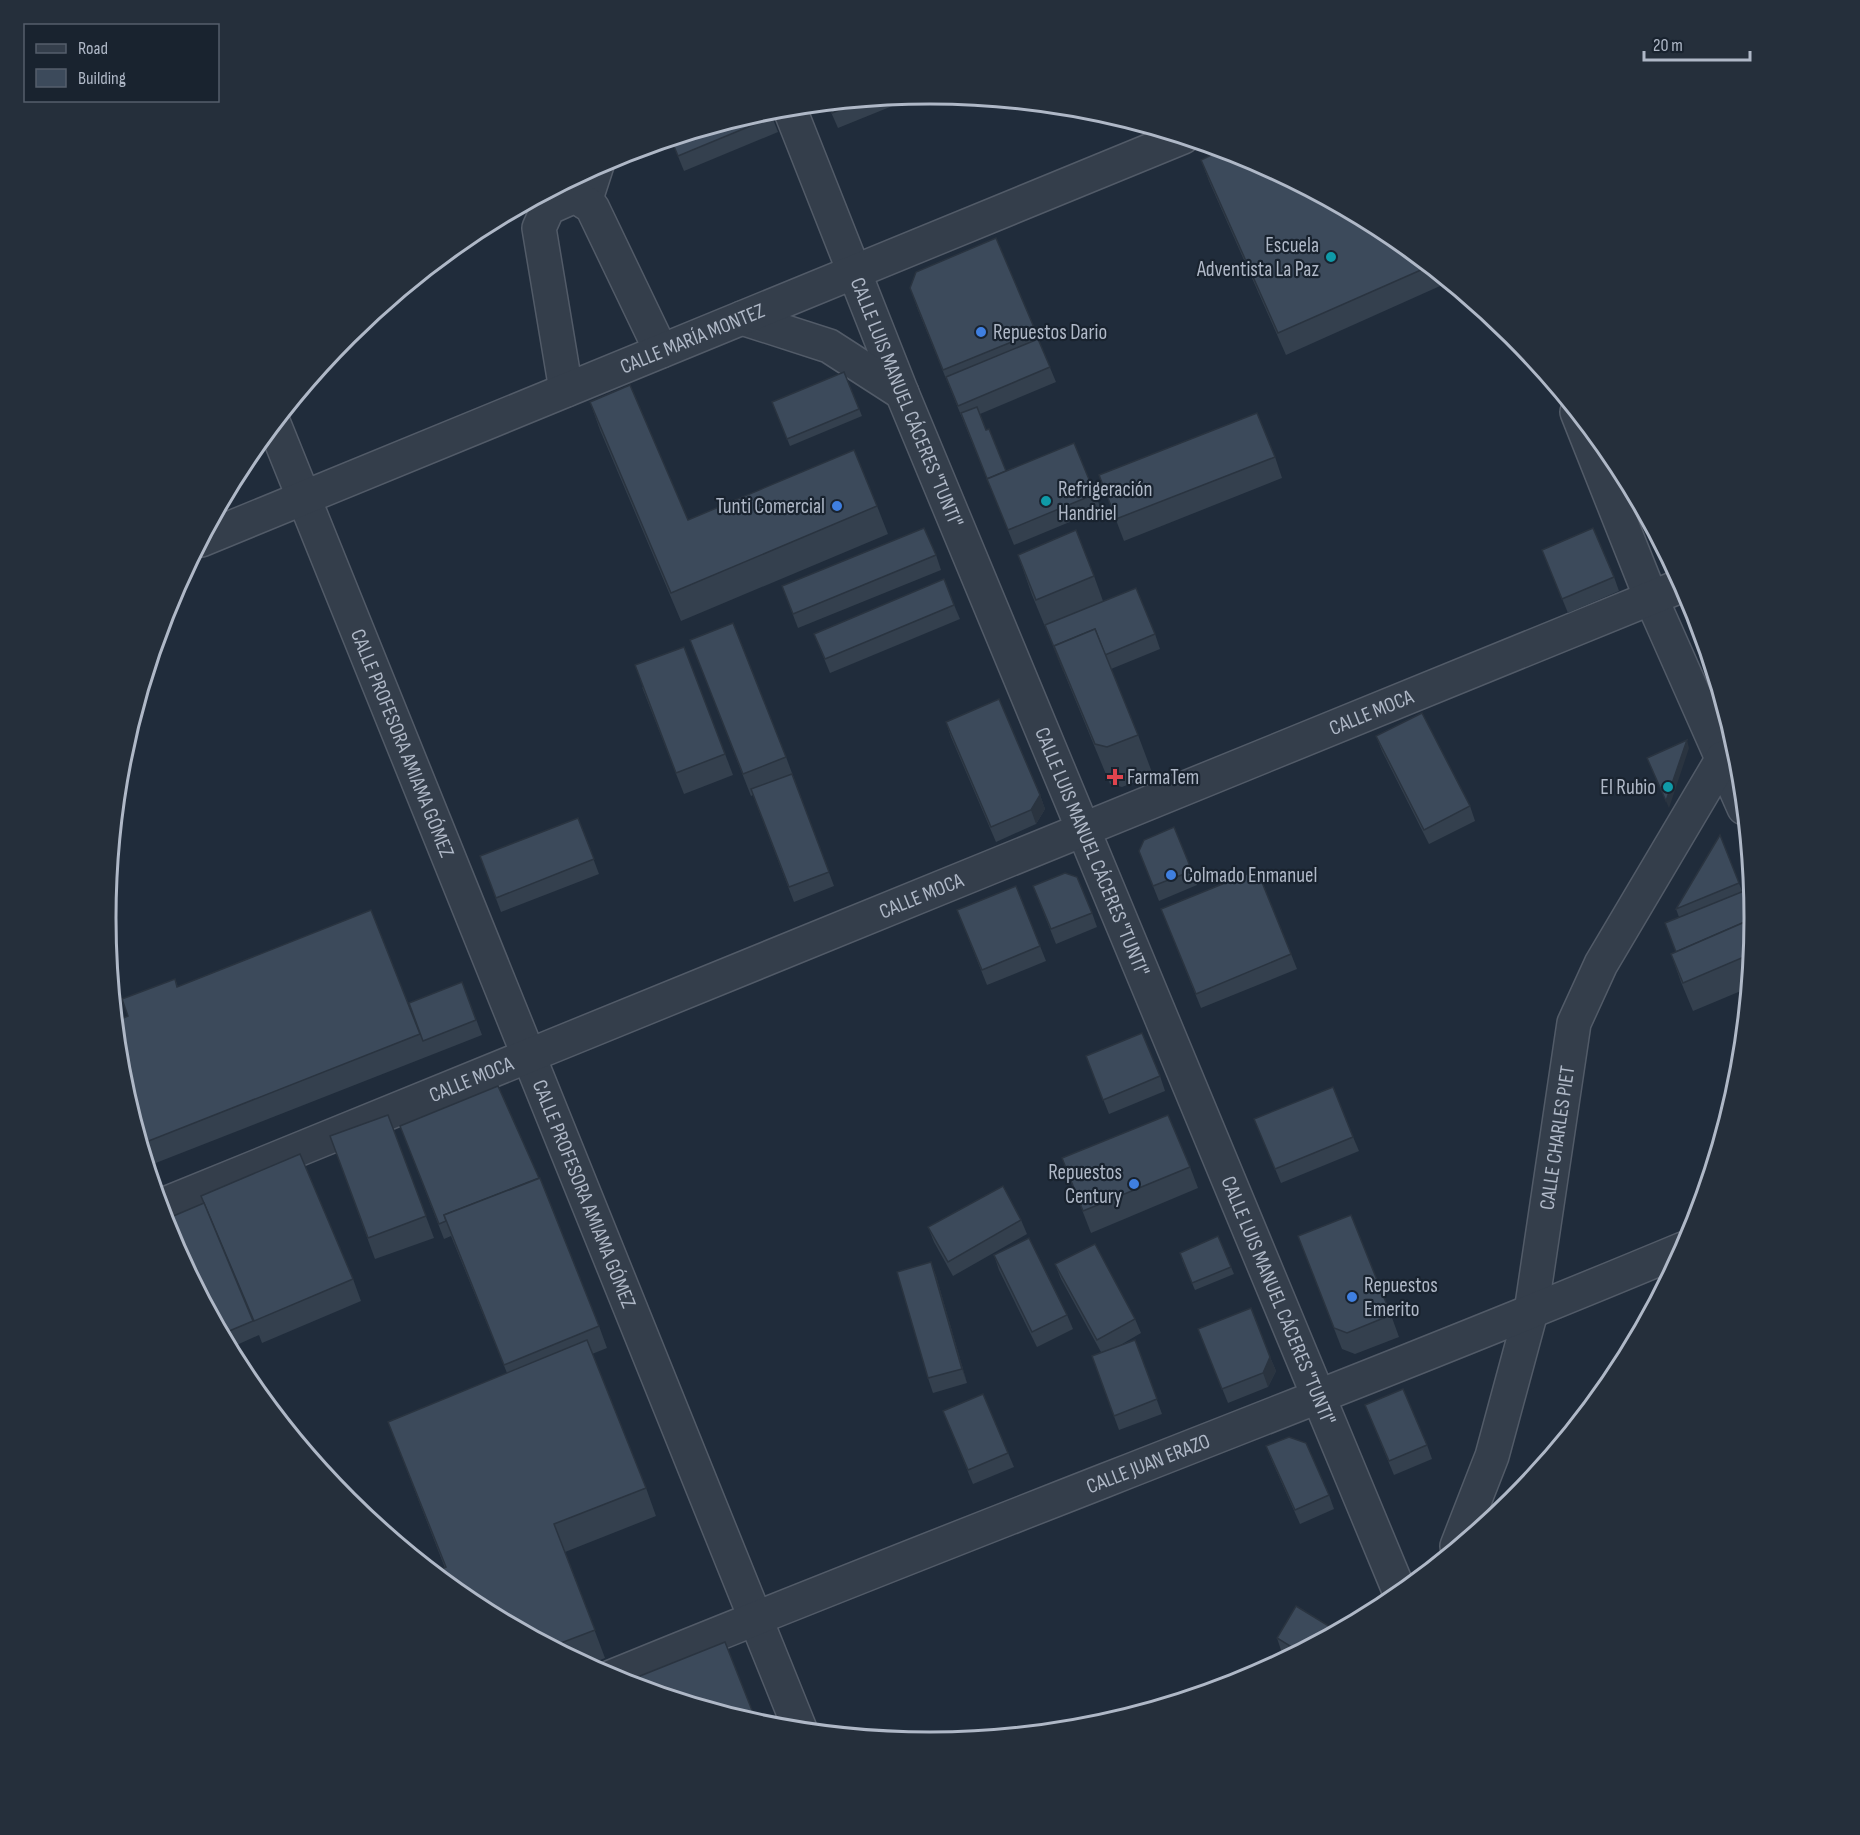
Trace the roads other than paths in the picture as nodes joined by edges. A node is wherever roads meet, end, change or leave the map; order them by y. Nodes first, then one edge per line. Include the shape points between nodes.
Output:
1 (792, 115) edge
2 (1173, 141) edge
3 (593, 176) edge
4 (585, 202) junction
5 (853, 272) junction
6 (742, 318) junction
7 (661, 351) junction
8 (566, 390) junction
9 (902, 393) junction
10 (277, 432) edge
11 (1587, 437) edge
12 (303, 497) junction
13 (211, 536) edge
14 (1674, 589) edge
15 (1651, 598) junction
16 (1723, 758) junction
17 (1731, 778) edge
18 (1082, 830) junction
19 (529, 1055) junction
20 (168, 1203) edge
21 (1671, 1254) edge
22 (1532, 1312) junction
23 (1320, 1397) junction
24 (1462, 1533) edge
25 (1396, 1584) edge
26 (755, 1618) junction
27 (623, 1672) edge
28 (796, 1720) edge

1 - 5 street, CALLE LUIS MANUEL CÁCERES "TUNTI"
2 - 5 street, CALLE MARÍA MONTEZ
3 - 4 street
4 - 7 street via 592,207
4 - 8 street via 575,196 548,208 538,228
5 - 6 street, CALLE MARÍA MONTEZ
5 - 9 street, CALLE LUIS MANUEL CÁCERES "TUNTI"
6 - 7 street, CALLE MARÍA MONTEZ
6 - 9 street via 829,346
7 - 8 street, CALLE MARÍA MONTEZ
8 - 12 street, CALLE MARÍA MONTEZ
9 - 18 street, CALLE LUIS MANUEL CÁCERES "TUNTI"
10 - 12 street, CALLE PROFESORA AMIAMA GÓMEZ
11 - 15 street
12 - 13 street, CALLE MARÍA MONTEZ
12 - 19 street, CALLE PROFESORA AMIAMA GÓMEZ
14 - 15 street, CALLE MOCA
15 - 16 street
15 - 18 street, CALLE MOCA
16 - 17 street
16 - 22 street, CALLE CHARLES PIET via 1601,964 1574,1023
18 - 19 street, CALLE MOCA
18 - 23 street, CALLE LUIS MANUEL CÁCERES "TUNTI"
19 - 20 street, CALLE MOCA
19 - 26 street, CALLE PROFESORA AMIAMA GÓMEZ
21 - 22 street, CALLE JUAN ERAZO
22 - 23 street, CALLE JUAN ERAZO
22 - 24 street, CALLE CHARLES PIET via 1492,1456
23 - 25 street, CALLE LUIS MANUEL CÁCERES "TUNTI"
23 - 26 street, CALLE JUAN ERAZO
26 - 27 street, CALLE JUAN ERAZO
26 - 28 street, CALLE PROFESORA AMIAMA GÓMEZ

